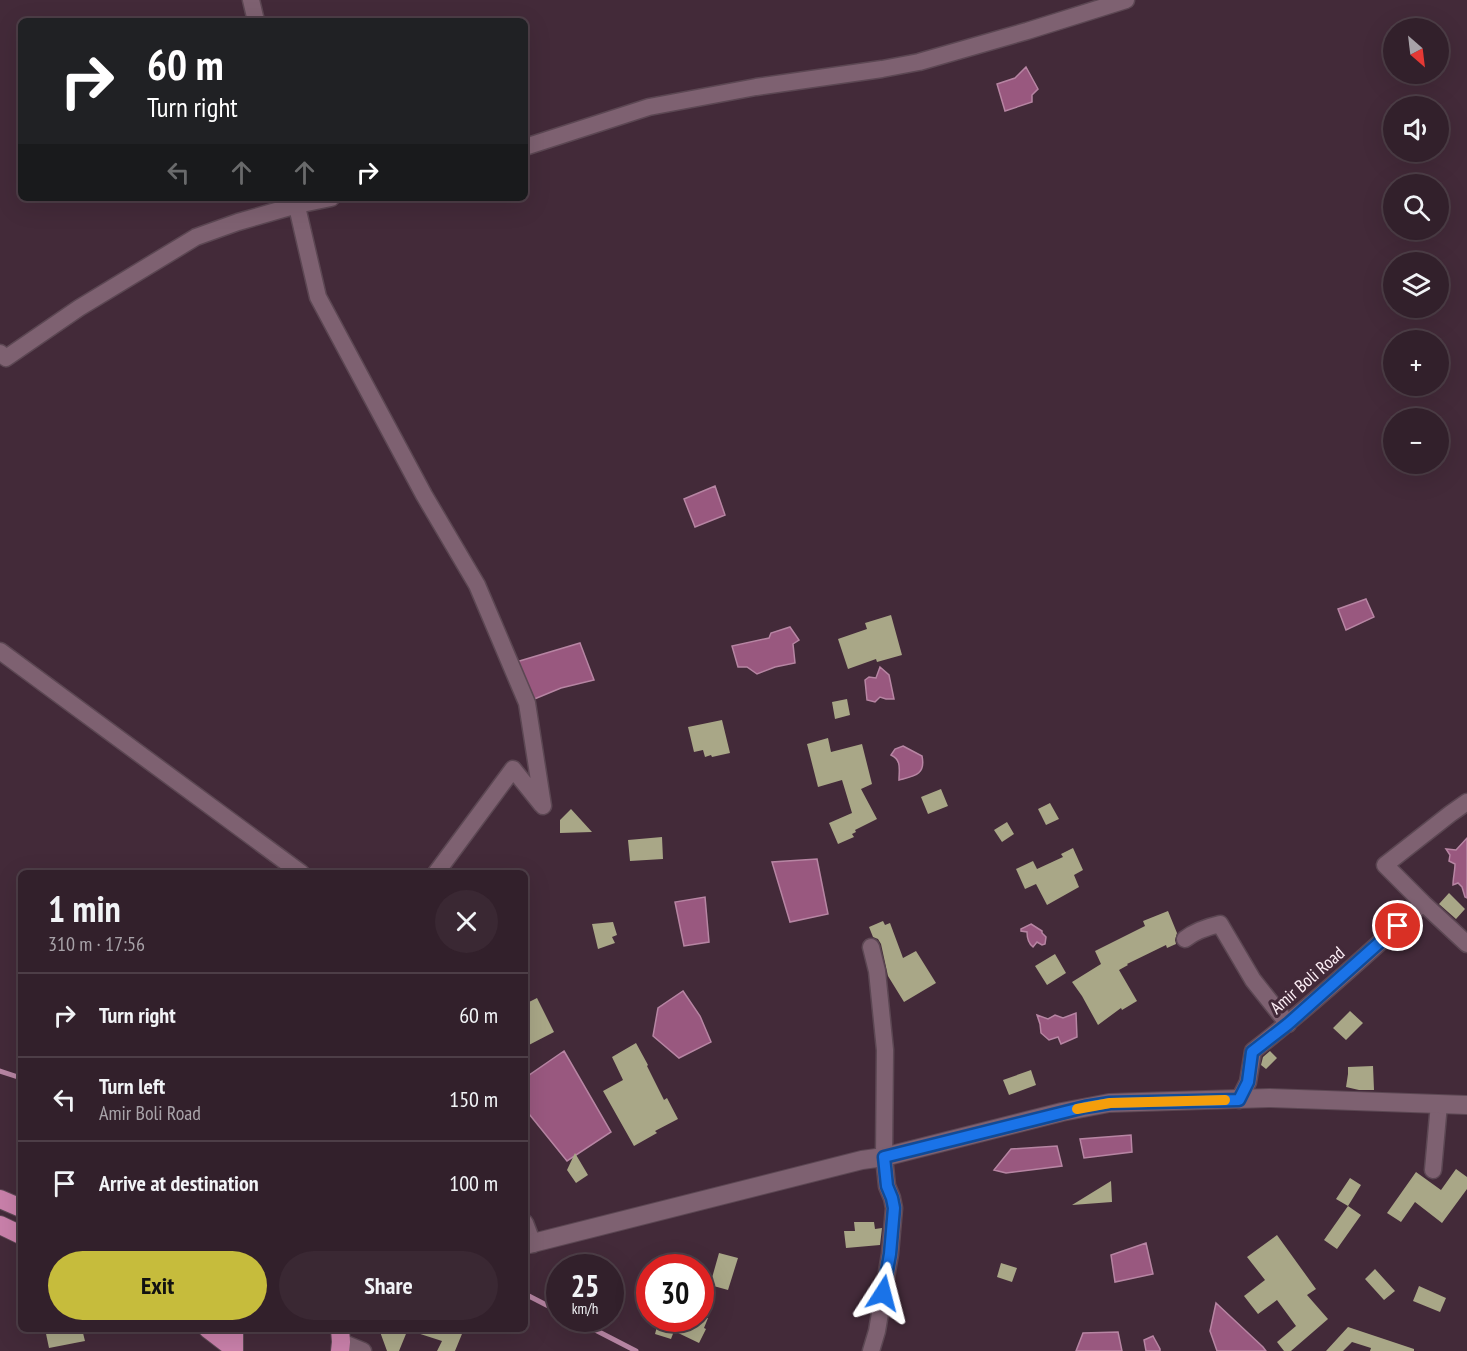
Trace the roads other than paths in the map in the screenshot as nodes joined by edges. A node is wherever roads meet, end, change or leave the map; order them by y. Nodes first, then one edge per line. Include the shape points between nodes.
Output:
1 (251, 0) edge
2 (1126, 0) edge
3 (255, 18) edge
4 (528, 146) edge
5 (296, 201) edge
6 (0, 353) edge
7 (0, 651) edge
8 (1467, 802) edge
9 (297, 870) edge
10 (438, 870) edge
11 (1423, 903) junction
12 (1185, 939) dead end
13 (1467, 944) edge
14 (872, 947) dead end
15 (1288, 1024) junction
16 (1239, 1100) junction
17 (1439, 1104) junction
18 (1467, 1105) edge
19 (884, 1157) junction
20 (1433, 1170) dead end
21 (0, 1199) edge
22 (18, 1207) edge
23 (0, 1226) edge
24 (18, 1234) edge
25 (529, 1244) edge
26 (212, 1332) edge
27 (234, 1332) edge
28 (340, 1341) edge
29 (234, 1350) edge
30 (363, 1351) edge
31 (872, 1351) edge

1 - 3 street
2 - 4 street via 919,62 649,107
5 - 6 street via 196,237 6,358
5 - 10 street via 318,297 477,585 527,704 543,806 513,769
7 - 9 street
8 - 11 street via 1385,865
11 - 13 street
11 - 15 street, Amir Boli Road
12 - 15 street via 1198,930 1220,924 1253,980
14 - 19 street via 885,1050
15 - 16 street, Amir Boli Road via 1252,1052 1248,1082
16 - 17 main road
16 - 19 main road via 1110,1103
17 - 18 main road
17 - 20 street
19 - 25 main road
19 - 31 street via 894,1208 890,1254
21 - 22 highway
23 - 24 highway
26 - 29 highway
27 - 29 highway
28 - 30 street

